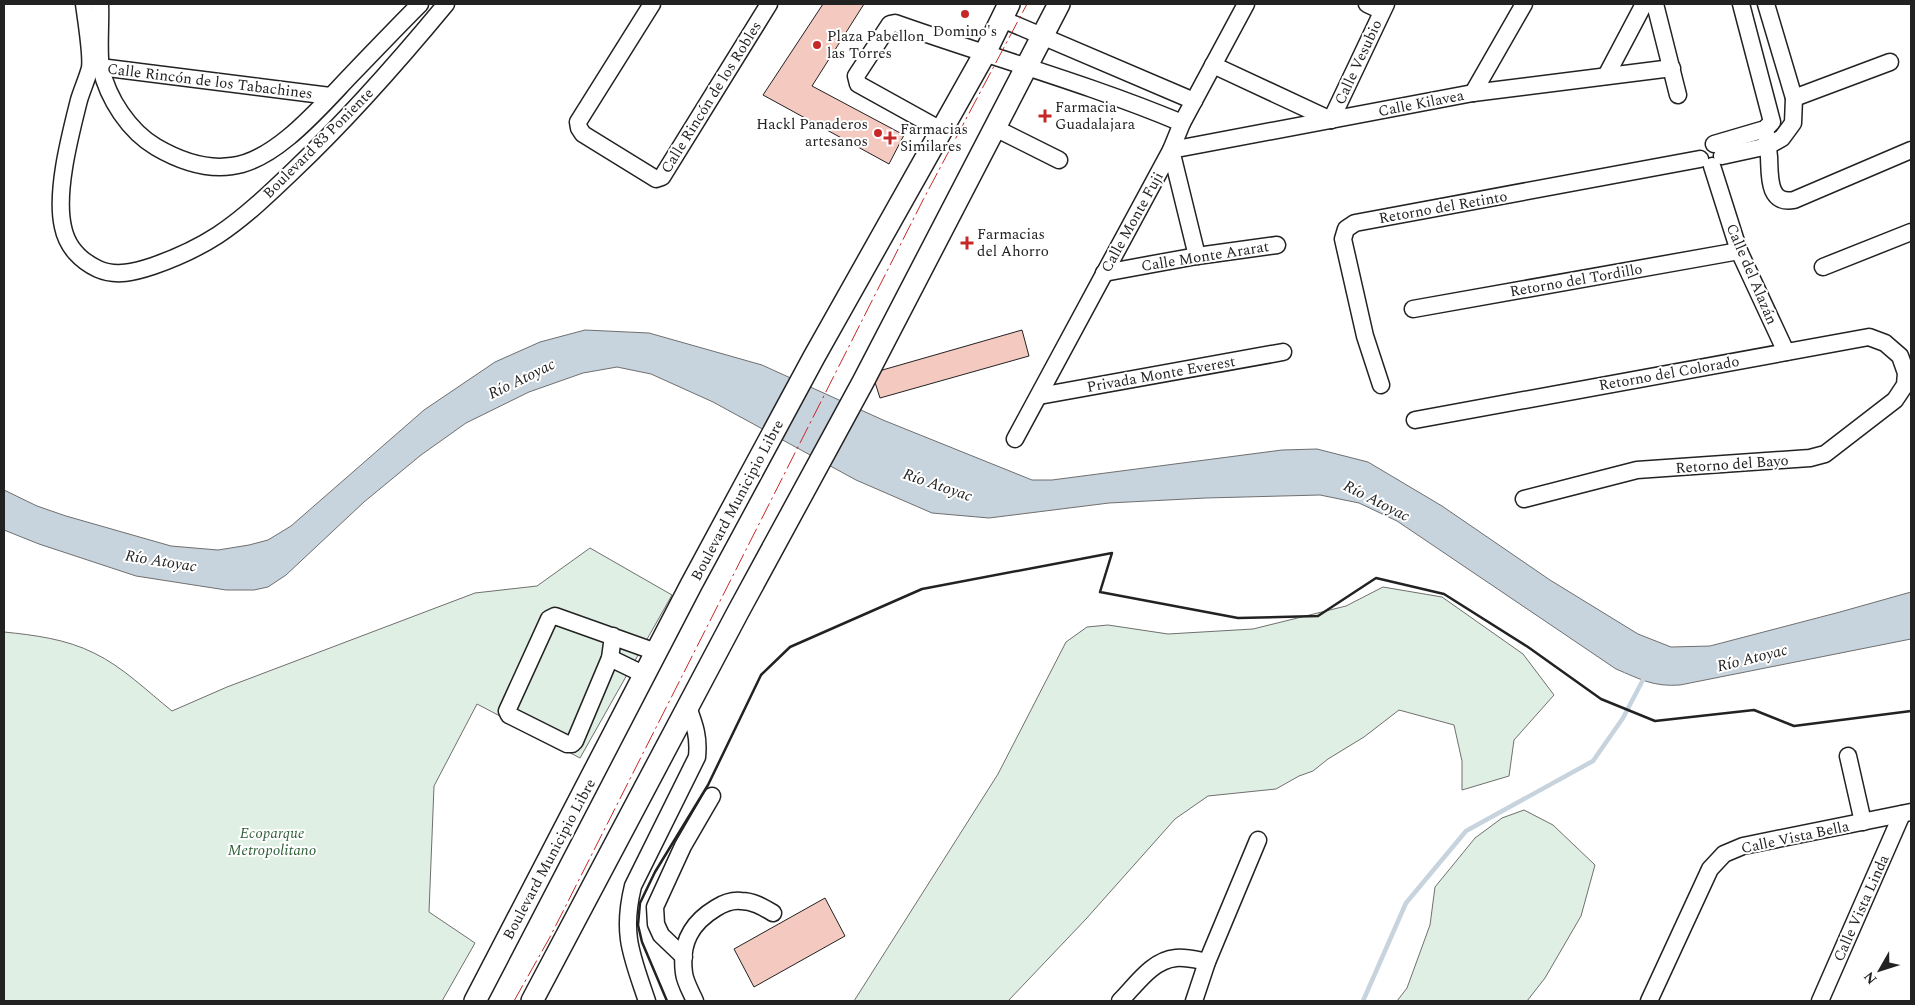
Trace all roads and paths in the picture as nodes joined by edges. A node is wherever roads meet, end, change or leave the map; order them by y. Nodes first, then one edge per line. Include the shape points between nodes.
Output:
1 (84, 4) edge
2 (100, 4) edge
3 (420, 4) edge
4 (446, 4) edge
5 (652, 4) edge
6 (769, 4) edge
7 (1059, 4) edge
8 (1246, 4) edge
9 (1524, 4) edge
10 (1644, 4) edge
11 (1655, 4) edge
12 (1741, 4) edge
13 (1766, 4) edge
14 (1378, 6) edge
15 (1006, 11) edge
16 (1042, 36) junction
17 (985, 53) junction
18 (1890, 62) dead end
19 (1213, 65) junction
20 (1028, 66) junction
21 (95, 67) junction
22 (1672, 68) junction
23 (1606, 76) junction
24 (1473, 93) junction
25 (1678, 95) dead end
26 (330, 96) junction
27 (1794, 98) junction
28 (1194, 101) junction
29 (1331, 120) junction
30 (1182, 123) junction
31 (995, 128) junction
32 (1765, 129) junction
33 (941, 130) junction
34 (1768, 146) junction
35 (1171, 150) junction
36 (1911, 150) edge
37 (1712, 156) junction
38 (1059, 160) dead end
39 (1911, 232) edge
40 (1277, 245) dead end
41 (1739, 251) junction
42 (1197, 256) junction
43 (1823, 267) dead end
44 (1104, 273) junction
45 (1413, 309) dead end
46 (1283, 352) dead end
47 (1786, 352) junction
48 (1906, 373) joint
49 (1381, 385) dead end
50 (1039, 396) junction
51 (1415, 420) dead end
52 (1015, 439) dead end
53 (1524, 499) dead end
54 (613, 636) junction
55 (656, 652) junction
56 (610, 658) junction
57 (645, 675) junction
58 (688, 707) junction
59 (1848, 756) dead end
60 (712, 796) dead end
61 (1907, 813) edge
62 (1863, 822) junction
63 (1258, 840) dead end
64 (773, 913) dead end
65 (684, 957) junction
66 (1207, 962) junction
67 (475, 1001) edge
68 (532, 1001) edge
69 (647, 1001) edge
70 (695, 1001) edge
71 (1120, 1001) edge
72 (1194, 1001) edge
73 (1648, 1001) edge
74 (1820, 1001) edge

1 - 21 street, Boulevard 83 Poniente
2 - 21 street, Boulevard 83 Poniente
3 - 26 street, Boulevard 83 Poniente
4 - 21 street, Boulevard 83 Poniente via 327,139 265,198 218,235 177,257 122,274 104,272 85,263 72,249 63,228 64,168 80,100
5 - 6 street, Calle Rincón de los Robles via 578,122 583,134 656,179 662,178
7 - 16 main road
8 - 19 street, Calle Monte Fuji
9 - 24 street
10 - 23 street
11 - 22 street
12 - 32 street via 1772,117 1772,122
13 - 27 street
14 - 29 street, Calle Vesubio
15 - 16 street
15 - 17 main road, Boulevard Municipio Libre
16 - 20 main road
16 - 28 street
17 - 20 street
17 - 33 main road, Boulevard Municipio Libre
17 - 33 street via 893,22 856,76 858,84
18 - 27 street
19 - 28 street, Calle Monte Fuji
19 - 29 street
20 - 30 street via 1131,101
20 - 31 main road
21 - 26 street, Calle Rincón de los Tabachines
21 - 26 street, Boulevard 83 Poniente via 130,125 152,145 175,158 200,166 233,166 256,159 305,123
22 - 23 street, Calle Kilavea
22 - 25 street
23 - 24 street, Calle Kilavea
24 - 29 street, Calle Kilavea
27 - 34 street via 1793,123 1789,131
28 - 30 street, Calle Monte Fuji
29 - 35 street, Calle Kilavea
30 - 35 street, Calle Monte Fuji
31 - 38 street
31 - 58 main road
32 - 34 street
32 - 37 street
33 - 55 main road, Boulevard Municipio Libre via 814,357
34 - 36 street via 1771,187 1780,199 1786,201
34 - 37 street
35 - 42 street
35 - 44 street, Calle Monte Fuji
37 - 41 street, Calle del Alazán
37 - 49 street, Retorno del Retinto via 1355,223 1346,229 1343,239 1365,336
39 - 43 street
40 - 42 street, Calle Monte Ararat
41 - 45 street, Retorno del Tordillo
41 - 47 street, Calle del Alazán
42 - 44 street, Calle Monte Ararat
44 - 50 street, Calle Monte Fuji
46 - 50 street, Privada Monte Everest
47 - 48 street, Retorno del Colorado via 1869,337 1885,343 1900,356
47 - 51 street, Retorno del Colorado
48 - 53 street, Retorno del Bayo via 1905,385 1895,400 1825,454 1810,458 1637,470
50 - 52 street, Calle Monte Fuji
54 - 55 street
54 - 56 street
54 - 56 street via 552,616 507,713 572,744
55 - 57 main road, Boulevard Municipio Libre
56 - 57 street
57 - 67 main road, Boulevard Municipio Libre
58 - 68 main road
58 - 69 street via 697,734 697,757 634,886 629,903 627,928 630,949
59 - 62 street
60 - 65 street via 683,846 654,907 661,935
61 - 62 street, Calle Vista Bella
61 - 74 street, Calle Vista Linda
62 - 73 street, Calle Vista Bella via 1743,846 1724,854 1710,869
63 - 66 street
64 - 65 street via 741,900 726,902 696,923 686,940
65 - 70 street via 684,974
66 - 71 street via 1178,957 1165,959
66 - 72 street

